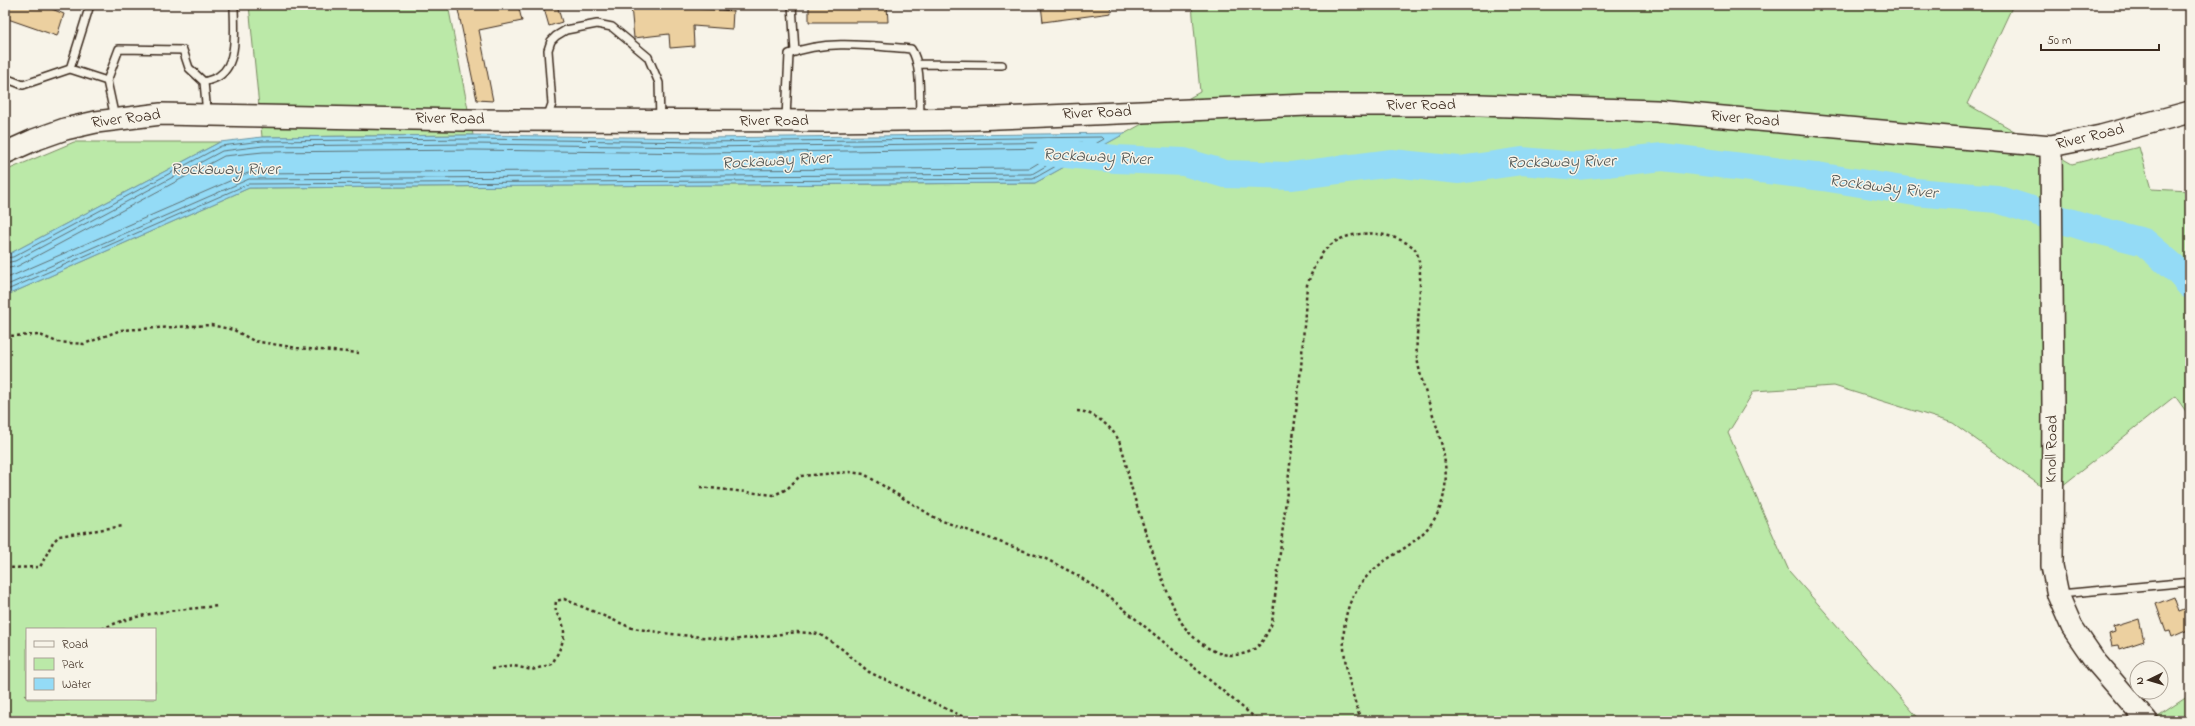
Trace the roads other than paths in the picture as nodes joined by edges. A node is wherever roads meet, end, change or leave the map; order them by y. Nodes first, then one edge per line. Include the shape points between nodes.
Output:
1 (90, 5) edge
2 (234, 5) edge
3 (792, 5) edge
4 (795, 52) junction
5 (917, 64) junction
6 (1002, 65) dead end
7 (70, 69) junction
8 (5, 78) edge
9 (107, 81) junction
10 (204, 82) junction
11 (2190, 112) edge
12 (207, 114) junction
13 (920, 119) junction
14 (116, 120) junction
15 (546, 120) junction
16 (660, 120) junction
17 (786, 121) junction
18 (2051, 146) junction
19 (5, 153) edge
20 (2190, 582) edge
21 (2058, 595) junction
22 (2147, 721) edge

1 - 7 lane
2 - 10 lane via 233,48 229,64 219,76
3 - 4 lane
4 - 5 lane via 805,48 864,46 911,49
4 - 17 lane via 789,54
5 - 6 lane
5 - 13 lane
7 - 8 lane via 23,85
7 - 9 lane
9 - 10 lane via 119,49 183,50 189,68
9 - 14 lane
10 - 12 lane
11 - 18 street, River Road via 2101,136
12 - 14 street, River Road via 161,114
12 - 15 street, River Road
13 - 17 street, River Road
13 - 18 street, River Road via 1308,105 1480,105 1656,111
14 - 19 street, River Road via 65,129
15 - 16 street, River Road
15 - 16 lane via 552,104 548,50 551,41 566,30 597,24 612,26 648,57 659,84
16 - 17 street, River Road
18 - 21 street, Knoll Road via 2051,541 2052,566
20 - 21 lane
21 - 22 street, Knoll Road via 2072,627 2096,662

